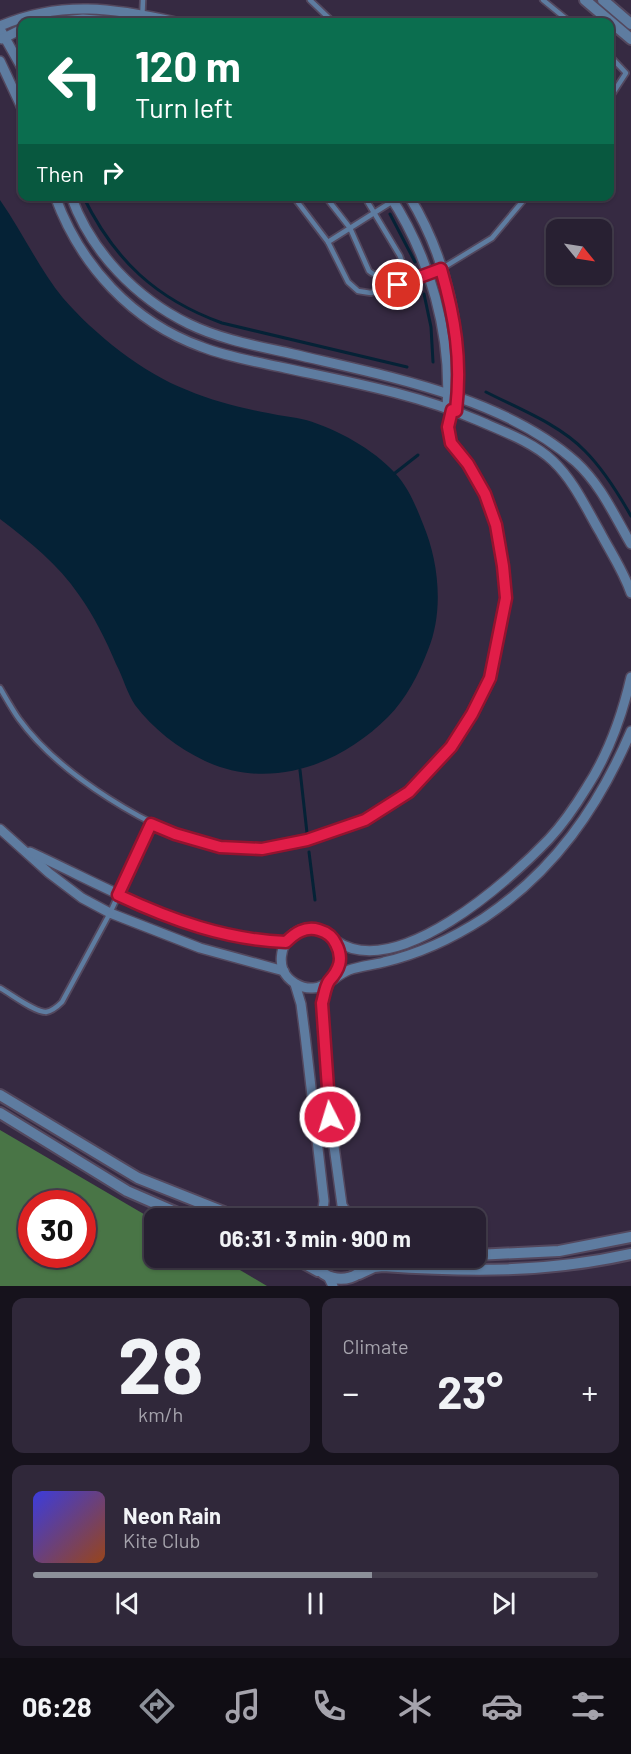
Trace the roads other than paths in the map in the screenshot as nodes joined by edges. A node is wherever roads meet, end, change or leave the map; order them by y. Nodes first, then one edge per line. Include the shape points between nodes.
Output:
1 (143, 0) edge
2 (310, 0) edge
3 (543, 0) edge
4 (585, 0) edge
5 (603, 0) edge
6 (22, 18) edge
7 (143, 18) edge
8 (329, 18) edge
9 (565, 18) edge
10 (606, 18) edge
11 (18, 21) edge
12 (631, 24) edge
13 (614, 25) edge
14 (18, 30) edge
15 (1, 33) edge
16 (631, 39) edge
17 (614, 60) edge
18 (0, 61) edge
19 (18, 61) edge
20 (629, 74) edge
21 (614, 93) edge
22 (18, 99) edge
23 (57, 201) edge
24 (73, 201) edge
25 (297, 201) edge
26 (330, 201) edge
27 (367, 201) edge
28 (389, 201) edge
29 (392, 201) edge
30 (412, 201) edge
31 (523, 201) edge
32 (375, 212) junction
33 (350, 228) junction
34 (328, 242) junction
35 (441, 269) junction
36 (428, 272) junction
37 (452, 396) junction
38 (452, 409) junction
39 (631, 544) edge
40 (631, 592) edge
41 (631, 677) edge
42 (0, 688) edge
43 (631, 732) edge
44 (151, 824) junction
45 (0, 829) edge
46 (22, 848) junction
47 (118, 895) junction
48 (110, 913) junction
49 (334, 940) junction
50 (286, 942) junction
51 (284, 971) junction
52 (331, 980) junction
53 (295, 984) junction
54 (0, 988) edge
55 (0, 1095) edge
56 (0, 1113) edge
57 (166, 1208) edge
58 (213, 1208) edge
59 (323, 1208) edge
60 (344, 1208) edge
61 (631, 1237) edge
62 (631, 1254) edge
63 (486, 1255) edge
64 (310, 1268) edge
65 (356, 1278) edge
66 (327, 1279) edge

1 - 7 lane
2 - 8 lane
3 - 9 lane
4 - 10 street
5 - 12 street
6 - 7 street via 66,9 114,9
11 - 15 street
13 - 16 street
14 - 15 street
15 - 19 street
17 - 20 lane
18 - 22 street
20 - 21 lane
23 - 38 street via 73,239 98,274 131,307 165,330 220,353 391,391
24 - 37 street via 96,244 125,279 189,324 224,338 394,378
25 - 34 lane
26 - 33 lane
27 - 32 lane
28 - 32 lane
29 - 36 street
30 - 35 street
31 - 35 lane via 492,238
32 - 33 lane
32 - 33 lane via 400,256 402,262 397,267 372,275
33 - 34 lane
34 - 36 lane via 348,282 363,293 382,291
35 - 36 lane
35 - 37 street via 458,344
36 - 37 street via 446,345
37 - 38 street
37 - 39 street via 522,426 575,461 603,493
38 - 40 street via 516,438 562,470 624,573
38 - 44 lane via 448,427 451,443 485,494 496,525 506,598 490,678 451,747 409,792 365,820 307,840 262,849 220,847
41 - 49 street via 608,750 588,786 551,837 502,885 459,916 406,944 368,951 348,948
42 - 44 lane via 20,720 44,747 81,779
43 - 52 street via 593,807 559,853 512,896 484,918 432,946 351,969
44 - 47 lane
45 - 46 street
46 - 47 street
46 - 48 street via 82,898
47 - 48 lane
47 - 50 street via 204,928 248,939
48 - 51 street via 200,948
48 - 54 lane via 55,1009 45,1012 34,1008
49 - 50 street via 310,928
49 - 52 street via 341,959
50 - 51 street via 281,962
51 - 53 street
52 - 53 street via 315,988
52 - 60 street via 322,1003 328,1095
53 - 59 street via 310,1072
55 - 58 street via 138,1179
56 - 57 street via 127,1191
61 - 63 street via 559,1251
62 - 65 street via 517,1270 383,1266
64 - 66 street
65 - 66 street

